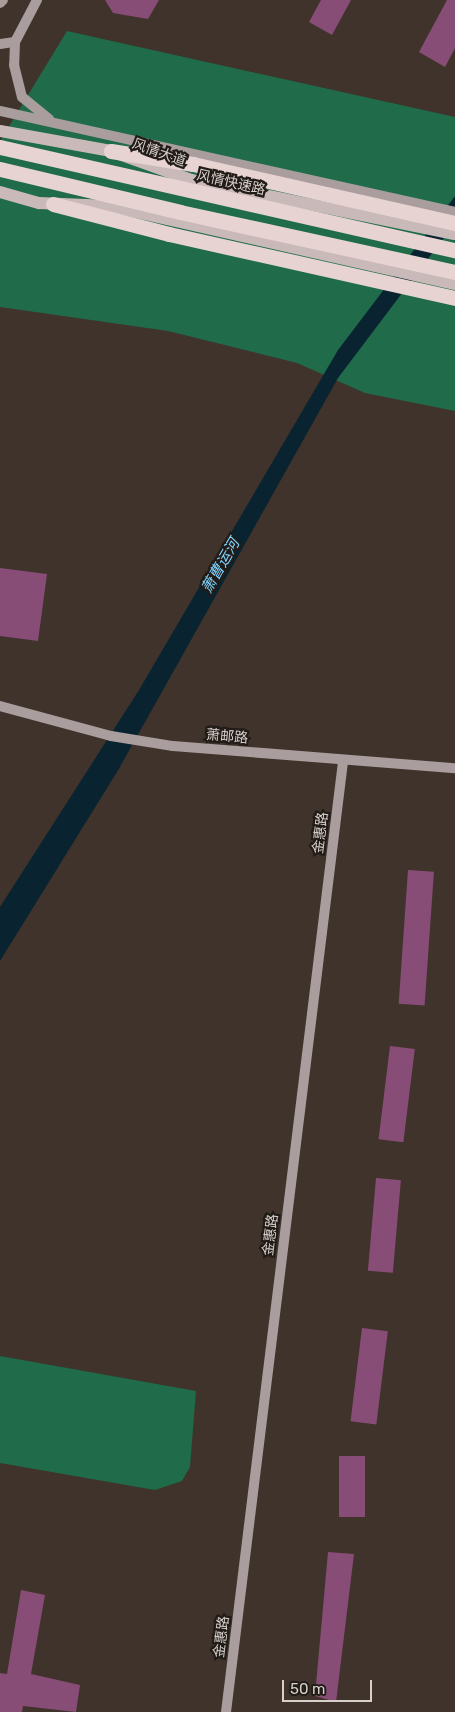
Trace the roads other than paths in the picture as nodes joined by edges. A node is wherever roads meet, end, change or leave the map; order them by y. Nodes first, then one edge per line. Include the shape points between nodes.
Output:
1 (3, 0) edge
2 (37, 0) edge
3 (0, 3) edge
4 (15, 42) junction
5 (0, 44) edge
6 (0, 111) edge
7 (56, 123) junction
8 (0, 131) edge
9 (0, 147) edge
10 (111, 151) junction
11 (0, 169) edge
12 (0, 192) edge
13 (53, 204) junction
14 (455, 212) edge
15 (455, 223) edge
16 (455, 234) edge
17 (455, 250) edge
18 (455, 272) edge
19 (455, 284) edge
20 (455, 298) edge
21 (0, 706) edge
22 (343, 762) junction
23 (455, 768) edge
24 (226, 1712) edge

1 - 3 main road
2 - 4 main road
4 - 5 main road
4 - 7 main road via 14,65 22,97
6 - 7 main road
7 - 14 main road
8 - 10 main road, 风情大道
9 - 17 highway, 风情快速路
10 - 15 highway via 193,164
10 - 16 main road, 风情大道 via 191,180
11 - 18 highway
12 - 13 main road
13 - 19 main road via 109,206
13 - 20 highway via 169,234
21 - 22 main road, 萧邮路 via 111,736
22 - 23 main road, 萧邮路
22 - 24 main road, 金惠路

